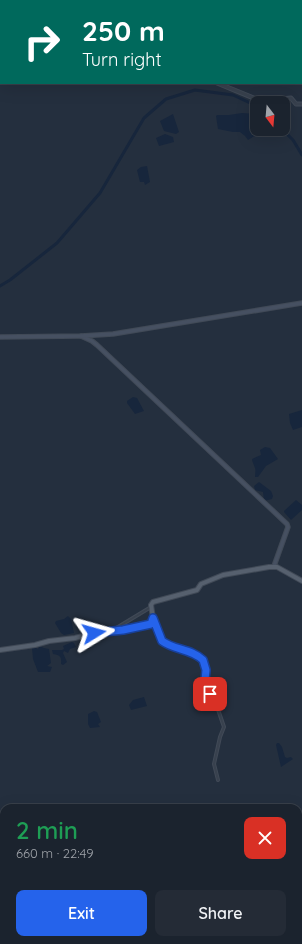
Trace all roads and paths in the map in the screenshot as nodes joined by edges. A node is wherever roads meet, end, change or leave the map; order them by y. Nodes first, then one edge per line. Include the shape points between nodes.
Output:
1 (219, 84) edge
2 (302, 104) edge
3 (302, 303) edge
4 (81, 336) junction
5 (0, 337) edge
6 (274, 566) junction
7 (302, 580) edge
8 (151, 607) junction
9 (153, 618) junction
10 (112, 631) junction
11 (0, 650) edge
12 (218, 780) dead end

1 - 2 street via 261,102 290,98 296,104
3 - 4 main road via 142,330
4 - 5 main road
4 - 6 main road via 97,345 287,524
6 - 7 main road
6 - 8 main road via 223,575 202,584 196,590 153,602
8 - 9 main road
8 - 10 street
9 - 10 main road via 151,624
9 - 12 street via 162,641 201,657 205,664 206,685 213,695 224,727 214,764
10 - 11 main road

